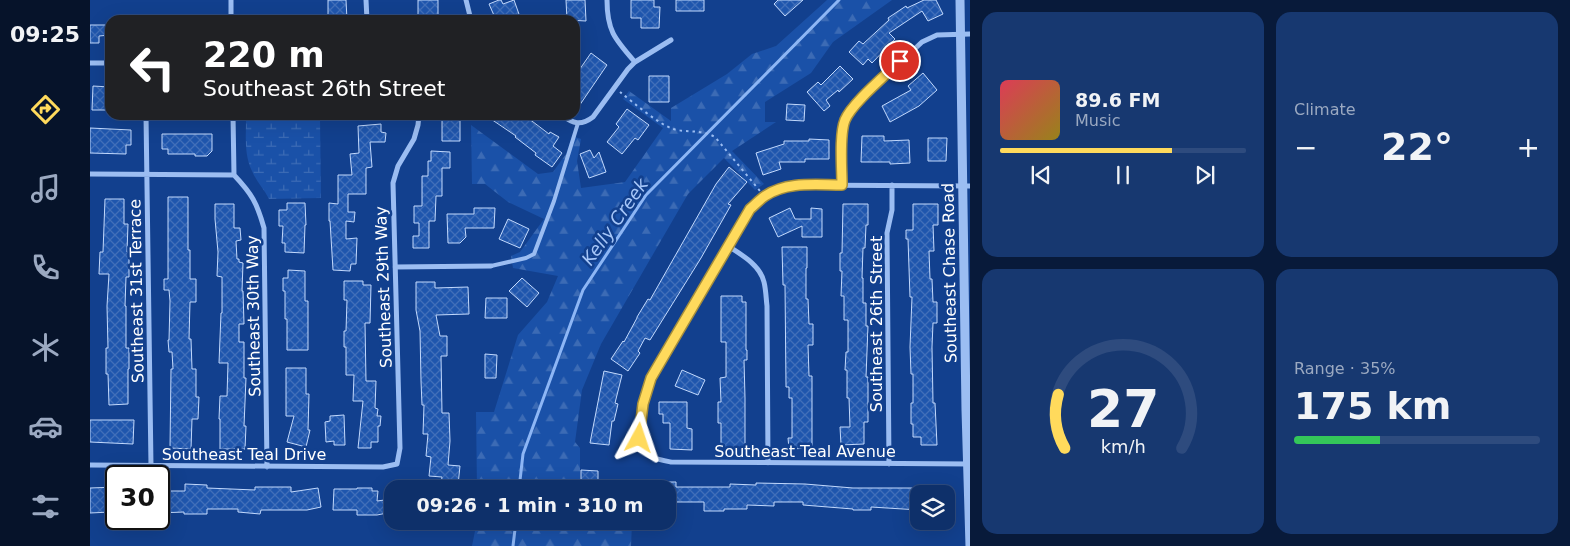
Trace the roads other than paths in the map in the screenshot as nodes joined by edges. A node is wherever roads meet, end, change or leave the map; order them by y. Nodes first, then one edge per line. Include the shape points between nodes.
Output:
1 (231, 0) edge
2 (366, 0) edge
3 (466, 0) edge
4 (606, 0) edge
5 (960, 0) edge
6 (231, 15) edge
7 (366, 15) edge
8 (470, 15) edge
9 (960, 34) junction
10 (970, 34) edge
11 (671, 40) dead end
12 (635, 62) junction
13 (90, 63) edge
14 (105, 63) edge
15 (146, 120) edge
16 (233, 120) edge
17 (418, 120) edge
18 (569, 120) edge
19 (578, 123) junction
20 (90, 174) edge
21 (147, 175) junction
22 (234, 175) junction
23 (842, 185) junction
24 (892, 185) junction
25 (966, 186) edge
26 (728, 246) junction
27 (492, 266) joint
28 (395, 267) junction
29 (768, 463) junction
30 (397, 464) joint
31 (889, 464) junction
32 (969, 464) edge
33 (90, 465) edge
34 (105, 465) edge
35 (151, 465) edge
36 (170, 466) edge
37 (267, 466) junction
38 (970, 546) edge

1 - 6 street
2 - 7 street
3 - 8 street
4 - 12 street via 614,38
5 - 9 street, Southeast Chase Road
9 - 10 street
9 - 23 street via 936,35 922,42 852,108 845,121 843,135
9 - 25 street, Southeast Chase Road
11 - 12 street
12 - 19 street via 593,117
13 - 14 street
15 - 21 street, Southeast 31st Terrace
16 - 22 street
17 - 28 street, Southeast 29th Way via 414,139 398,166 393,183
18 - 19 street
19 - 27 lane via 534,254
20 - 21 street
21 - 22 street
21 - 35 street, Southeast 31st Terrace
22 - 37 street, Southeast 30th Way via 249,191 264,228
23 - 24 street
23 - 26 street via 795,185 764,196 750,209
24 - 25 street
24 - 31 street, Southeast 26th Street via 892,210 887,234
25 - 32 street, Southeast Chase Road
26 - 29 street via 748,259 764,281
26 - 29 street, Southeast Teal Avenue via 651,378 643,404 639,438 643,450 654,458 670,462
27 - 28 street
28 - 30 street, Southeast 29th Way via 400,448
29 - 31 street, Southeast Teal Avenue
30 - 37 street, Southeast Teal Drive via 384,467
31 - 32 street, Southeast Teal Avenue
32 - 38 street, Southeast Chase Road
33 - 34 street, Southeast Teal Drive
36 - 37 street, Southeast Teal Drive

